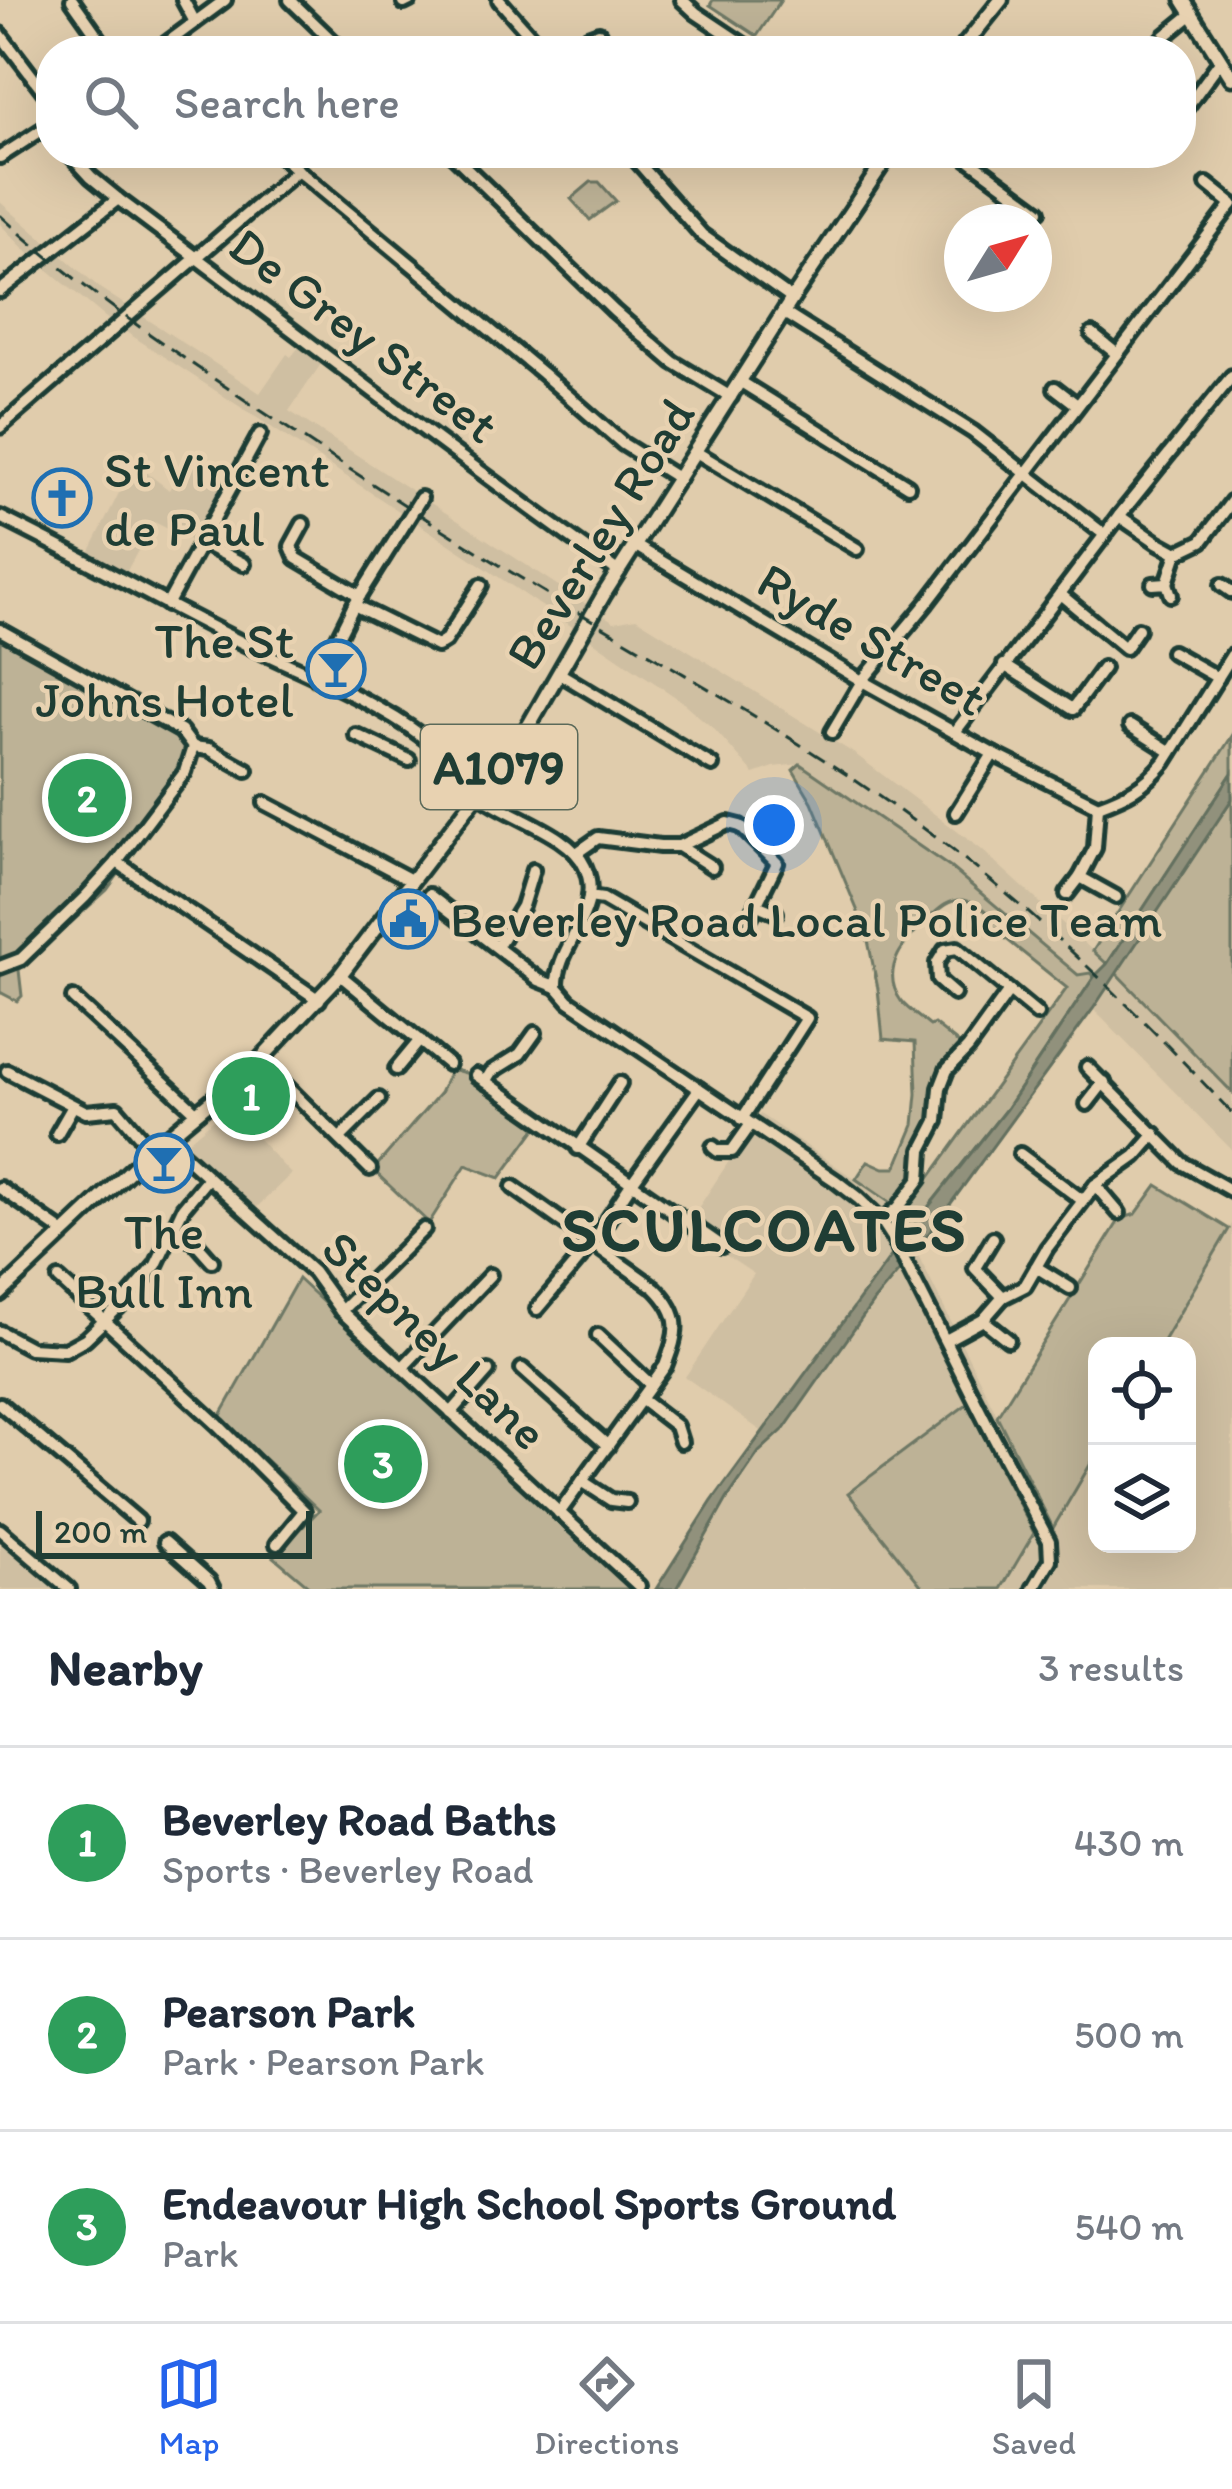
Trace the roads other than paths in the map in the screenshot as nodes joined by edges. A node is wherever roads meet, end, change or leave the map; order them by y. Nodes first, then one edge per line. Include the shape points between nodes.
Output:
1 (72, 0) edge
2 (183, 0) edge
3 (225, 0) edge
4 (290, 0) edge
5 (682, 0) edge
6 (1183, 0) edge
7 (501, 1) edge
8 (999, 1) edge
9 (1192, 14) junction
10 (195, 22) junction
11 (599, 33) dead end
12 (0, 34) edge
13 (97, 36) edge
14 (182, 36) edge
15 (327, 36) edge
16 (531, 36) edge
17 (591, 36) edge
18 (730, 36) edge
19 (972, 36) edge
20 (1169, 36) edge
21 (1221, 60) junction
22 (1232, 78) edge
23 (36, 81) edge
24 (1196, 94) edge
25 (36, 135) edge
26 (0, 138) edge
27 (5, 154) edge
28 (83, 168) edge
29 (296, 168) edge
30 (467, 168) edge
31 (643, 168) edge
32 (880, 168) edge
33 (981, 168) edge
34 (298, 170) junction
35 (1207, 184) dead end
36 (118, 199) junction
37 (1030, 204) edge
38 (1232, 204) edge
39 (196, 257) junction
40 (0, 291) edge
41 (793, 299) junction
42 (784, 313) junction
43 (1093, 334) dead end
44 (1117, 354) junction
45 (1232, 376) edge
46 (741, 382) junction
47 (1055, 388) dead end
48 (731, 397) junction
49 (1077, 405) junction
50 (0, 427) edge
51 (260, 434) dead end
52 (696, 452) junction
53 (1025, 473) junction
54 (679, 479) junction
55 (908, 486) dead end
56 (421, 498) dead end
57 (1232, 502) edge
58 (1119, 516) junction
59 (0, 517) edge
60 (303, 524) dead end
61 (1106, 535) junction
62 (200, 542) junction
63 (636, 545) junction
64 (245, 546) dead end
65 (857, 549) dead end
66 (1177, 553) junction
67 (619, 572) junction
68 (1153, 584) dead end
69 (481, 585) dead end
70 (1060, 594) junction
71 (357, 601) junction
72 (166, 605) junction
73 (1138, 629) dead end
74 (0, 630) edge
75 (1172, 652) dead end
76 (1232, 655) edge
77 (1004, 665) junction
78 (1103, 668) dead end
79 (559, 673) junction
80 (1218, 678) junction
81 (317, 680) junction
82 (862, 681) junction
83 (387, 714) junction
84 (1130, 726) dead end
85 (832, 732) dead end
86 (955, 732) junction
87 (356, 734) dead end
88 (1145, 735) junction
89 (374, 742) junction
90 (193, 746) junction
91 (1136, 748) dead end
92 (1171, 752) junction
93 (993, 754) junction
94 (410, 760) dead end
95 (712, 765) dead end
96 (247, 770) dead end
97 (479, 794) junction
98 (265, 803) dead end
99 (1099, 806) junction
100 (956, 813) dead end
101 (679, 846) junction
102 (578, 852) junction
103 (117, 862) junction
104 (712, 867) dead end
105 (533, 870) dead end
106 (1080, 877) junction
107 (410, 880) junction
108 (1066, 894) dead end
109 (429, 895) dead end
110 (590, 897) junction
111 (1116, 897) dead end
112 (776, 913) dead end
113 (497, 946) junction
114 (0, 967) edge
115 (340, 975) junction
116 (556, 987) junction
117 (1009, 991) junction
118 (954, 994) dead end
119 (73, 998) dead end
120 (319, 1000) junction
121 (1037, 1014) dead end
122 (535, 1033) dead end
123 (420, 1040) junction
124 (260, 1060) junction
125 (448, 1064) dead end
126 (1087, 1066) dead end
127 (396, 1070) dead end
128 (8, 1071) dead end
129 (1104, 1082) junction
130 (620, 1083) dead end
131 (699, 1088) junction
132 (380, 1099) dead end
133 (1087, 1104) dead end
134 (73, 1106) junction
135 (196, 1113) junction
136 (746, 1122) junction
137 (57, 1134) dead end
138 (1155, 1134) junction
139 (340, 1138) junction
140 (713, 1147) dead end
141 (578, 1148) junction
142 (152, 1150) junction
143 (177, 1150) dead end
144 (1020, 1154) dead end
145 (370, 1168) dead end
146 (1045, 1172) junction
147 (207, 1179) junction
148 (631, 1184) junction
149 (1095, 1185) junction
150 (513, 1186) dead end
151 (1035, 1186) dead end
152 (0, 1188) edge
153 (1231, 1199) edge
154 (1082, 1200) junction
155 (1119, 1213) dead end
156 (882, 1221) junction
157 (174, 1227) junction
158 (424, 1229) dead end
159 (63, 1232) junction
160 (993, 1238) dead end
161 (592, 1244) junction
162 (722, 1246) dead end
163 (212, 1261) dead end
164 (1036, 1268) junction
165 (490, 1275) dead end
166 (59, 1279) dead end
167 (1070, 1288) dead end
168 (0, 1294) edge
169 (1004, 1297) junction
170 (537, 1310) dead end
171 (341, 1311) junction
172 (983, 1320) junction
173 (104, 1322) junction
174 (0, 1332) edge
175 (598, 1335) dead end
176 (946, 1340) junction
177 (1008, 1340) dead end
178 (402, 1368) junction
179 (522, 1369) dead end
180 (488, 1371) dead end
181 (651, 1385) junction
182 (641, 1399) junction
183 (0, 1404) edge
184 (451, 1413) junction
185 (681, 1442) dead end
186 (608, 1446) junction
187 (582, 1481) junction
188 (627, 1502) dead end
189 (559, 1513) junction
190 (138, 1521) dead end
191 (0, 1530) edge
192 (165, 1542) dead end
193 (277, 1544) dead end
194 (639, 1586) edge
195 (69, 1589) edge
196 (213, 1589) edge
197 (1033, 1589) edge

1 - 13 street
2 - 10 street
3 - 10 street
4 - 15 street
5 - 18 street
6 - 9 main road
7 - 16 street
8 - 19 main road
9 - 20 street
9 - 21 main road
10 - 14 street
11 - 17 street
12 - 23 street
21 - 22 main road
21 - 24 street
25 - 27 street
26 - 27 street
28 - 36 street, De Grey Street
29 - 34 street
30 - 48 street via 673,362
31 - 41 street via 702,236
32 - 41 main road, Beverley Road / A1079
33 - 37 street
34 - 39 street
34 - 54 street via 623,444
35 - 38 street
36 - 39 street, De Grey Street
36 - 40 street
38 - 44 street
39 - 50 street
39 - 67 street, De Grey Street
41 - 42 main road, Beverley Road / A1079
42 - 46 main road, Beverley Road / A1079
42 - 53 street
43 - 44 street
44 - 49 street
45 - 58 street
46 - 48 main road, Beverley Road / A1079
46 - 55 street
47 - 49 street
48 - 52 main road, Beverley Road / A1079
49 - 53 street
51 - 62 street
52 - 54 main road, Beverley Road / A1079
52 - 65 street
53 - 61 street
53 - 82 street
54 - 63 main road, Beverley Road / A1079
56 - 71 street
57 - 66 street via 1202,541
58 - 61 street
58 - 66 street
59 - 72 street
60 - 71 street via 291,545 296,558
61 - 70 street
62 - 64 street via 240,562
62 - 72 street
63 - 67 main road, Beverley Road / A1079
63 - 82 street, Ryde Street
66 - 68 street via 1169,589
67 - 79 main road, Beverley Road / A1079
69 - 71 street via 437,646
70 - 73 street via 1125,648
70 - 77 street
71 - 81 street
72 - 81 street
74 - 90 street via 181,731
75 - 80 street
76 - 80 street
77 - 78 street via 1073,709
77 - 86 street
79 - 95 street
79 - 97 main road, Beverley Road / A1079
80 - 92 street
81 - 83 street
82 - 85 street
82 - 86 street, Ryde Street
83 - 89 street
83 - 97 street via 424,737
84 - 88 street
86 - 93 street, Ryde Street
87 - 89 street
88 - 91 street
88 - 92 street
89 - 94 street
90 - 96 street
90 - 103 street via 185,772
92 - 99 street via 1132,793
93 - 99 street, Ryde Street
93 - 100 street
97 - 102 street
97 - 107 main road, Beverley Road / A1079
98 - 107 street
99 - 106 street via 1095,848
101 - 102 street via 598,838
101 - 104 street
101 - 112 street via 728,823 740,826 777,863 754,911
102 - 110 street
103 - 114 street via 20,959
103 - 120 street
105 - 113 street
106 - 108 street
106 - 111 street
107 - 115 main road, Beverley Road / A1079
109 - 113 street
110 - 116 street
110 - 136 street via 807,1018
113 - 116 street
115 - 120 main road, Beverley Road / A1079
115 - 123 street
116 - 131 street
117 - 118 street via 957,948 938,963 938,980
117 - 121 street
117 - 156 street via 946,1070 920,1180
119 - 135 street
120 - 124 main road, Beverley Road / A1079
122 - 141 street via 526,1058 481,1079
123 - 125 street
123 - 127 street
124 - 135 main road, Beverley Road / A1079
124 - 139 street
126 - 129 street
128 - 134 street
129 - 133 street
129 - 138 street
130 - 141 street
131 - 136 street
131 - 148 street
132 - 139 street
134 - 137 street
134 - 142 street via 117,1109
135 - 142 main road, Beverley Road / A1079
136 - 140 street via 732,1151
136 - 156 street via 836,1180
138 - 149 street
138 - 153 street
139 - 145 street
141 - 148 street
142 - 159 main road, Beverley Road / A1079
143 - 147 street, Stepney Lane
144 - 146 street
146 - 151 street
146 - 154 street
147 - 157 street
147 - 171 street, Stepney Lane via 313,1272
148 - 161 street
148 - 162 street
149 - 154 street
149 - 155 street
150 - 161 street
152 - 159 street
154 - 164 street
156 - 176 street
157 - 163 street
157 - 173 street via 156,1265
158 - 171 street
159 - 168 main road, Beverley Road / A1079
160 - 169 street via 975,1268
161 - 170 street
161 - 181 street via 655,1288 676,1317 675,1340
164 - 167 street
164 - 169 street
165 - 178 street
166 - 173 street
169 - 172 street
171 - 178 street, Stepney Lane
172 - 176 street
172 - 177 street
173 - 174 street via 65,1350 30,1348
173 - 193 street via 304,1511
175 - 181 street
176 - 197 street via 1049,1541 1050,1560
178 - 184 street, Stepney Lane
179 - 186 street
180 - 184 street
181 - 182 street
182 - 185 street via 676,1426
182 - 186 street
183 - 190 street
184 - 189 street, Stepney Lane
186 - 187 street
187 - 188 street
187 - 189 street
189 - 194 street, Stepney Lane
191 - 195 street
192 - 196 street

